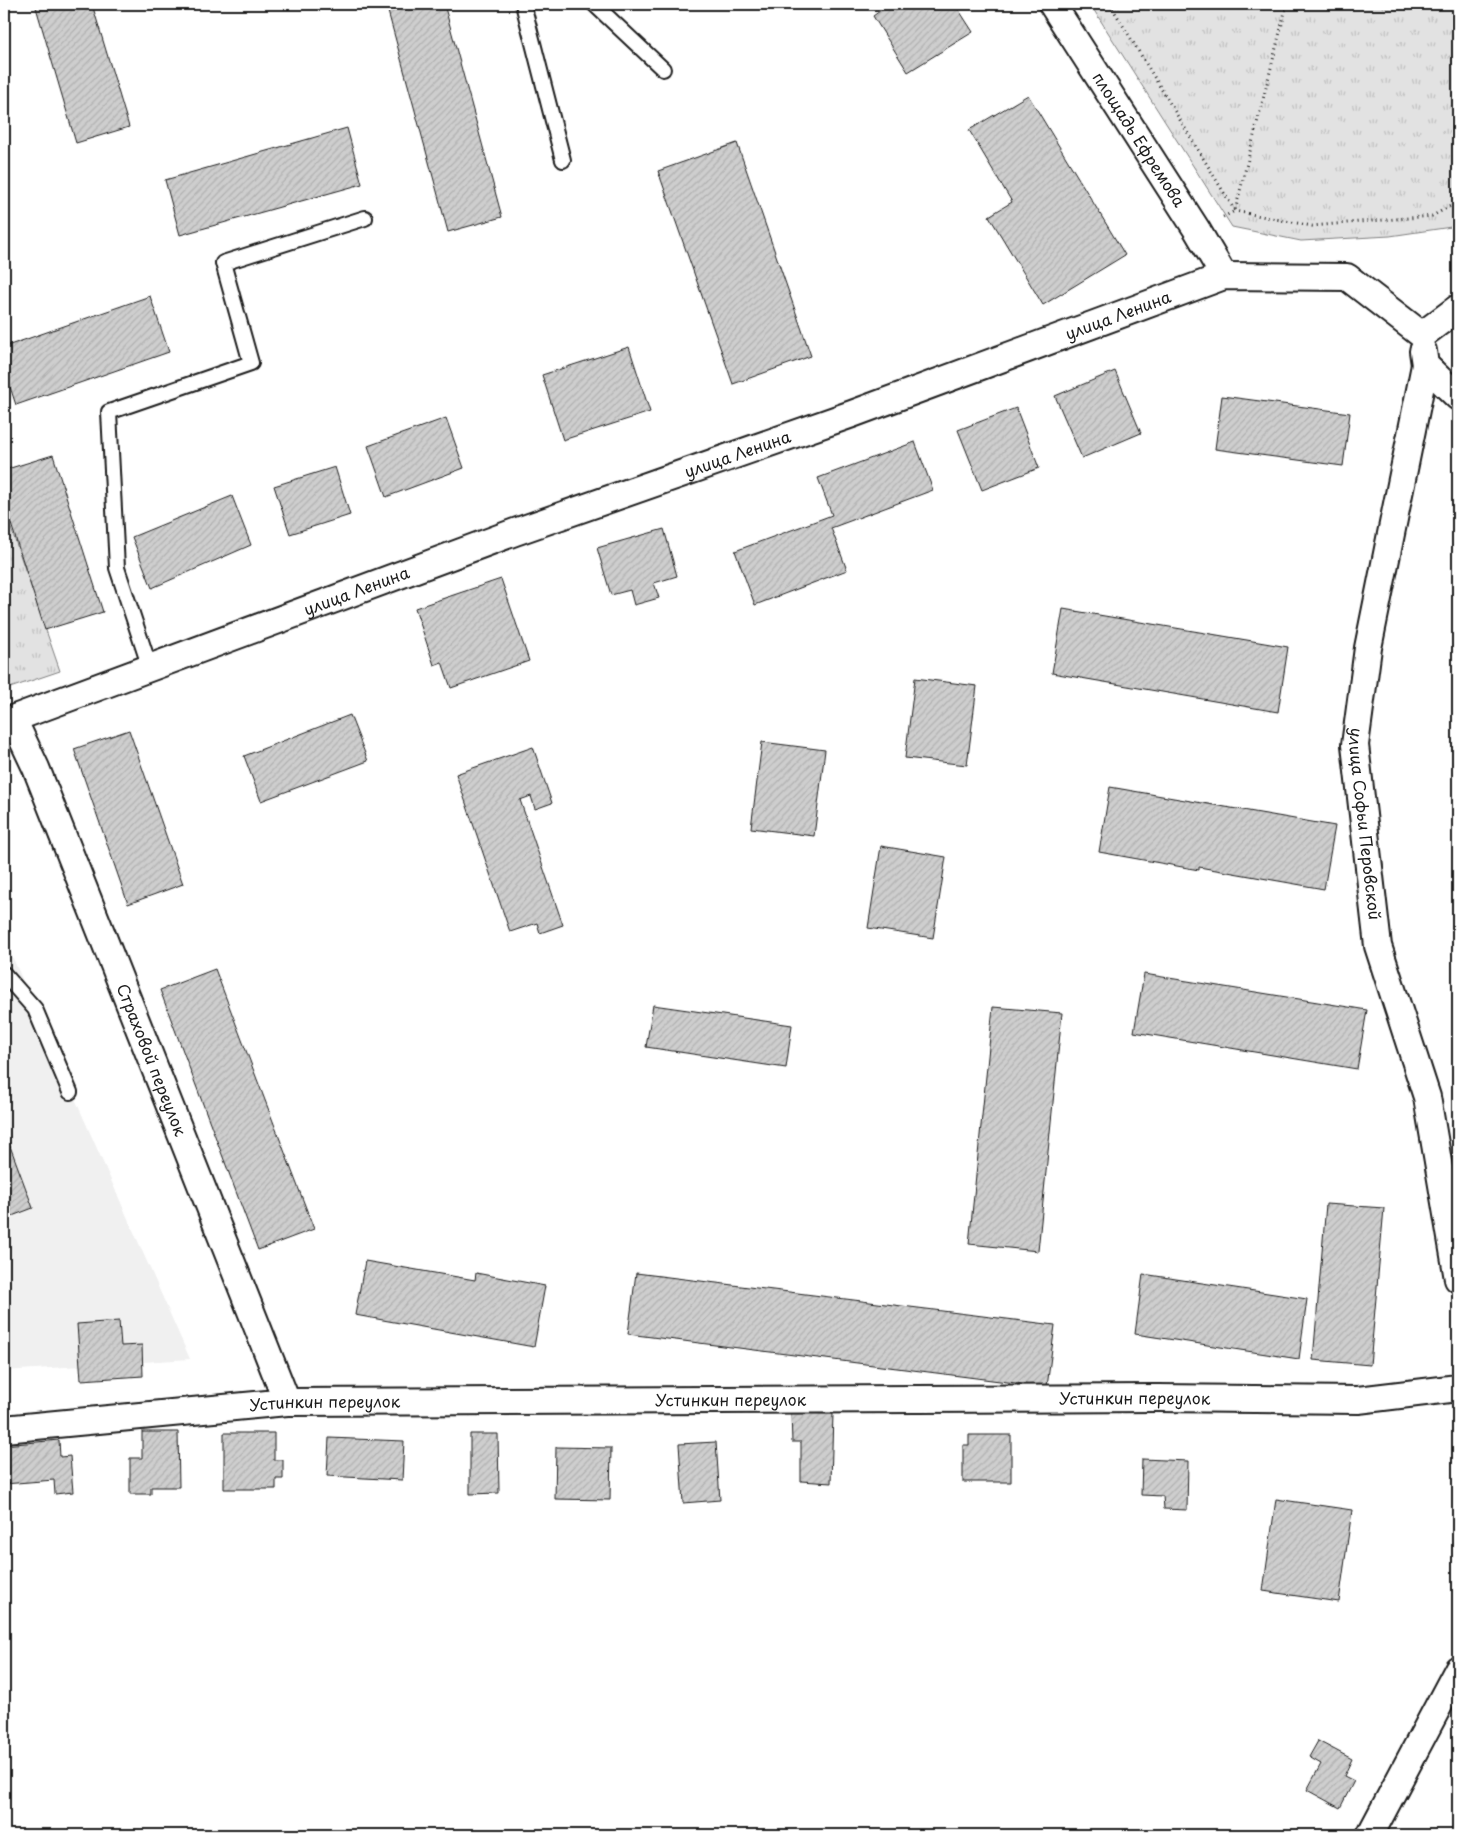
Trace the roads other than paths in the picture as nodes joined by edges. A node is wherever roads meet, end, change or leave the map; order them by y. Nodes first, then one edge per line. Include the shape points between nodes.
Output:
1 (523, 4) edge
2 (594, 4) edge
3 (1052, 4) edge
4 (663, 69) dead end
5 (563, 160) dead end
6 (365, 218) dead end
7 (1224, 276) junction
8 (1458, 308) edge
9 (1422, 335) junction
10 (1424, 365) junction
11 (1458, 397) edge
12 (150, 668) junction
13 (8, 720) edge
14 (4, 974) edge
15 (70, 1092) dead end
16 (1458, 1279) edge
17 (1458, 1388) edge
18 (287, 1402) junction
19 (4, 1429) edge
20 (1458, 1669) edge
21 (1370, 1835) edge

1 - 5 lane
2 - 4 lane
3 - 7 street, площадь Ефремова
6 - 12 lane via 223,263 251,363 109,412 116,568
7 - 9 street, улица Ленина via 1348,277
7 - 12 street, улица Ленина via 852,414 515,532
8 - 9 street
9 - 10 street, улица Софьи Перовской
10 - 11 street
10 - 16 street, улица Софьи Перовской via 1368,648 1355,745 1378,946 1427,1097
12 - 13 street, улица Ленина
13 - 18 street, Страховой переулок via 36,768
14 - 15 lane via 35,1009
17 - 18 street, Устинкин переулок via 1358,1400
18 - 19 street, Устинкин переулок
20 - 21 street

